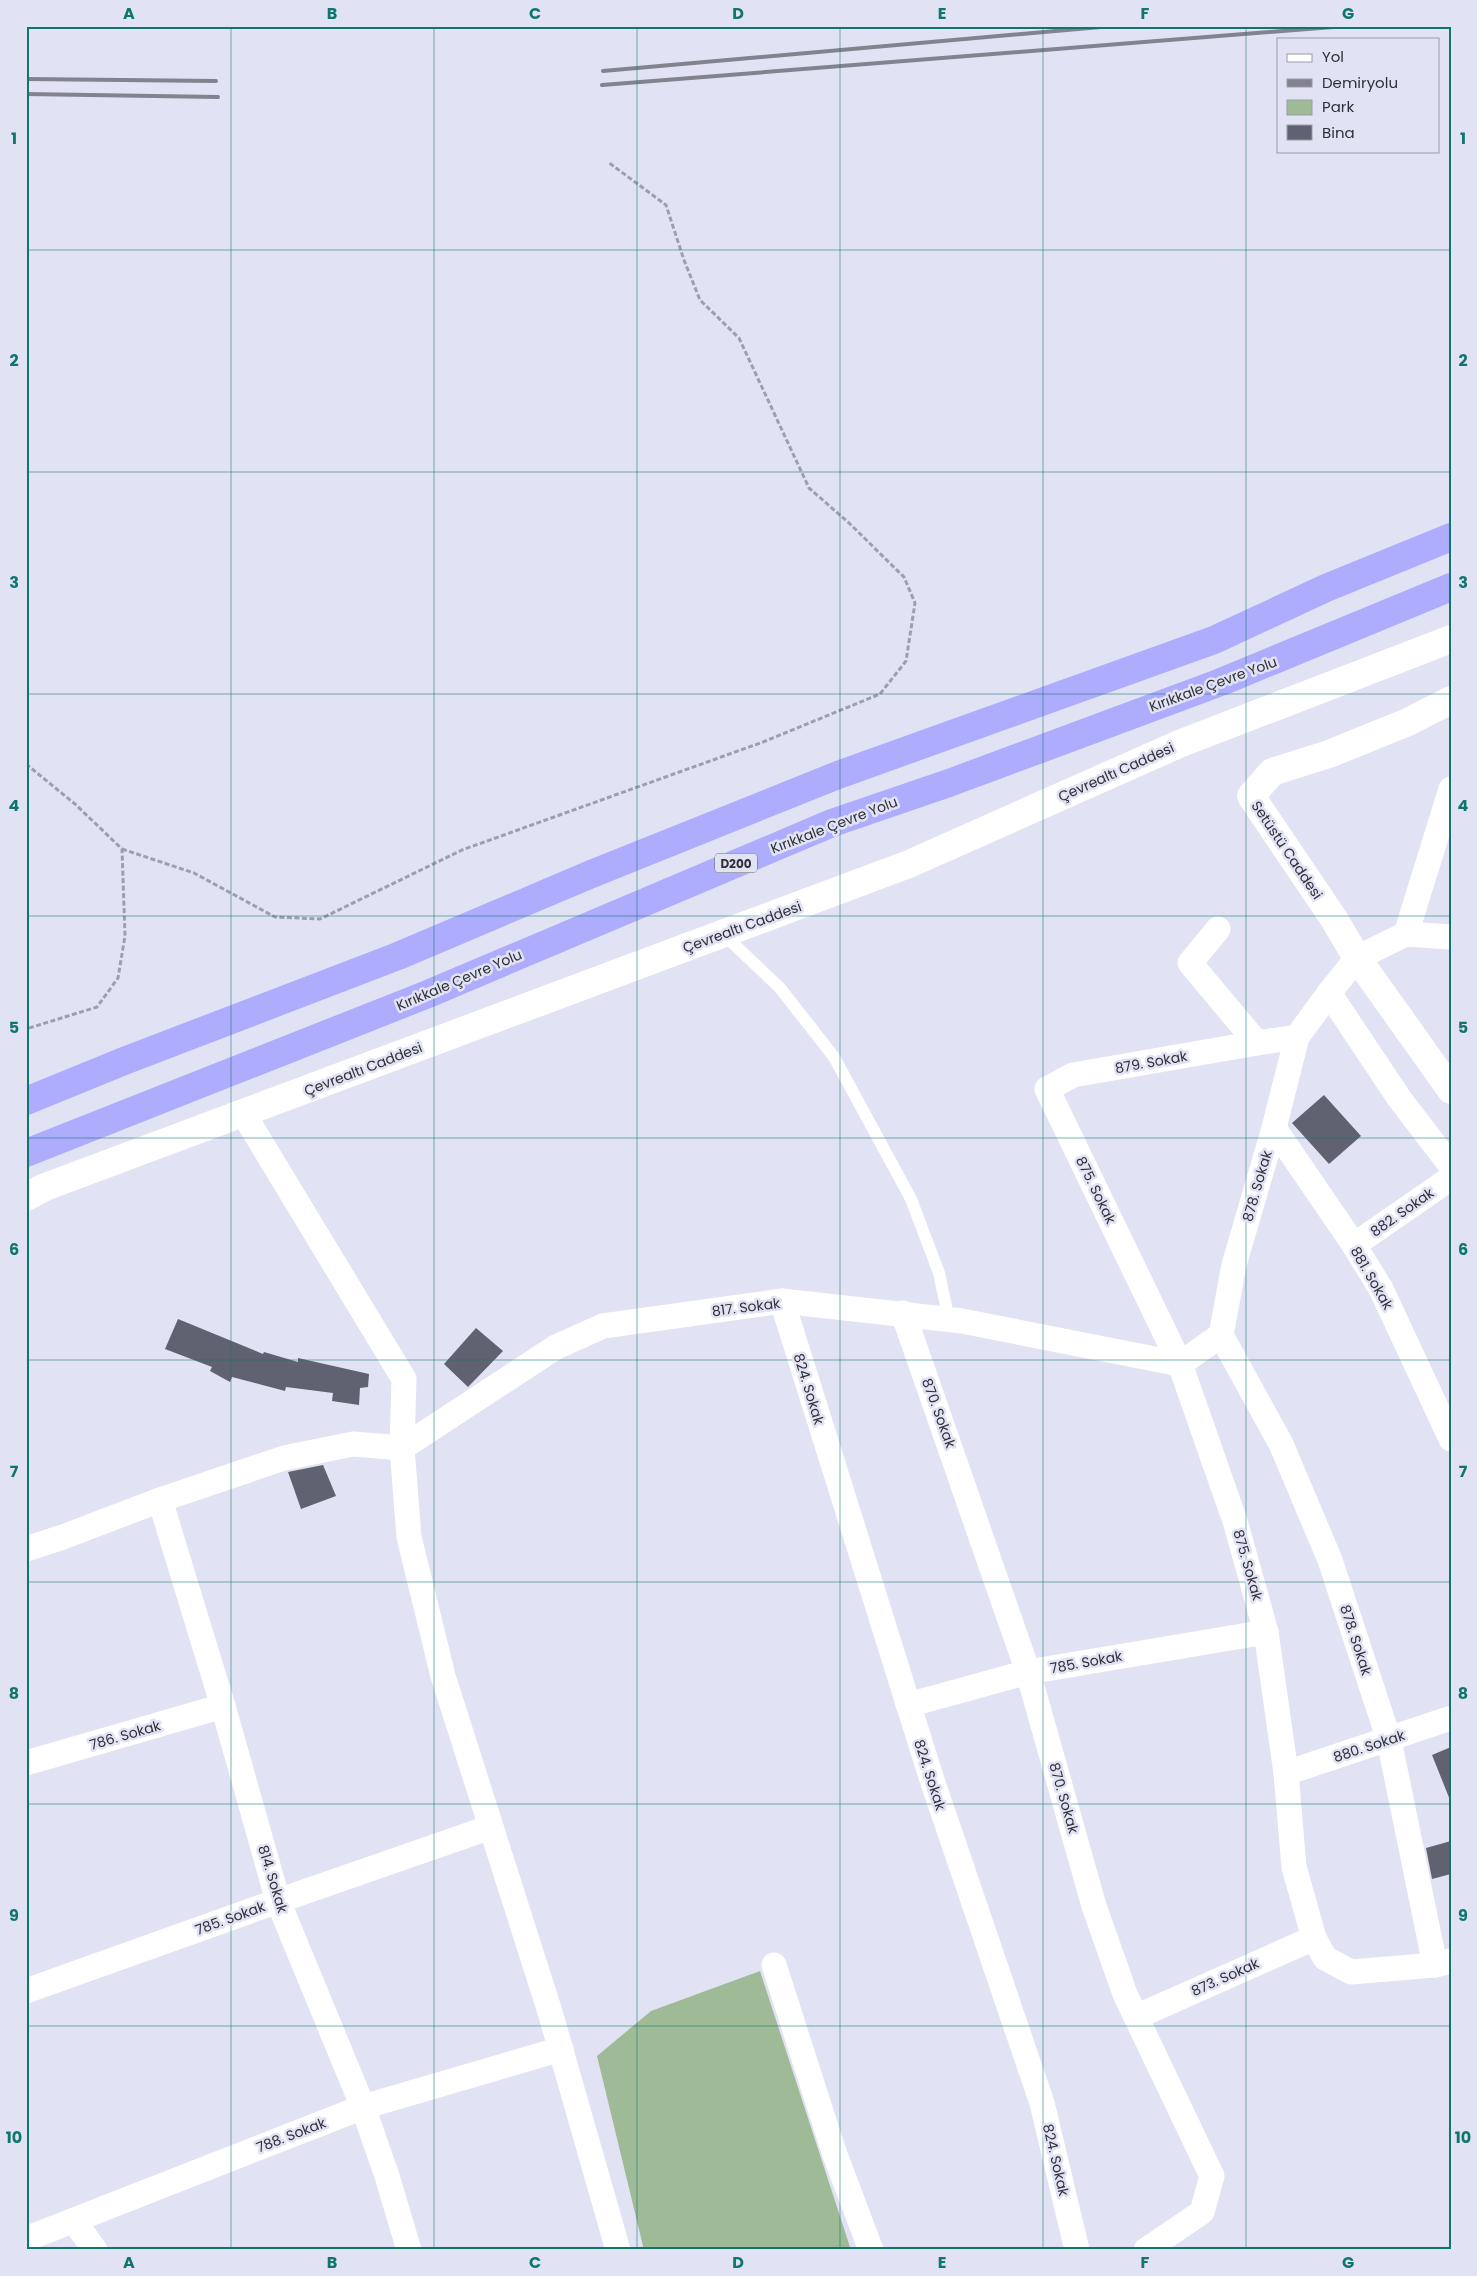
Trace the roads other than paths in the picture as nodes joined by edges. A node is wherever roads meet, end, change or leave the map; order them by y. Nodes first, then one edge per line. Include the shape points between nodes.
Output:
1 (1451, 537) edge
2 (1451, 588) edge
3 (1451, 639) edge
4 (1451, 700) edge
5 (1451, 789) edge
6 (1218, 929) dead end
7 (723, 934) junction
8 (1406, 934) junction
9 (1451, 937) edge
10 (1357, 958) junction
11 (1328, 993) junction
12 (1297, 1037) junction
13 (1257, 1043) junction
14 (1048, 1089) joint
15 (1451, 1090) edge
16 (26, 1101) edge
17 (243, 1114) junction
18 (1274, 1128) junction
19 (26, 1153) edge
20 (1451, 1166) edge
21 (1451, 1178) edge
22 (26, 1197) edge
23 (1354, 1245) junction
24 (782, 1301) junction
25 (903, 1314) junction
26 (949, 1320) junction
27 (1221, 1335) junction
28 (1180, 1364) junction
29 (1451, 1439) edge
30 (402, 1448) junction
31 (160, 1500) junction
32 (26, 1549) edge
33 (1266, 1632) junction
34 (1028, 1672) junction
35 (908, 1705) junction
36 (223, 1706) junction
37 (1451, 1718) edge
38 (1389, 1740) junction
39 (26, 1764) edge
40 (1286, 1773) junction
41 (491, 1827) junction
42 (278, 1901) junction
43 (1314, 1938) junction
44 (1443, 1963) edge
45 (774, 1965) dead end
46 (26, 1992) edge
47 (1136, 2017) junction
48 (561, 2049) junction
49 (363, 2107) junction
50 (74, 2221) junction
51 (26, 2238) edge
52 (95, 2250) edge
53 (409, 2250) edge
54 (618, 2250) edge
55 (871, 2250) edge
56 (1077, 2250) edge
57 (1146, 2250) edge

1 - 16 highway via 1326,588 1214,640 838,774 398,956
2 - 19 highway, Kırıkkale Çevre Yolu / D200 via 1221,682 832,823 428,994
3 - 7 main road, Çevrealtı Caddesi via 1179,744 910,864
4 - 10 main road, Setüstü Caddesi via 1408,722 1329,754 1272,772 1251,796
5 - 8 street
6 - 13 street via 1190,963
7 - 17 main road, Çevrealtı Caddesi
7 - 26 lane via 780,988 834,1057 911,1199 939,1273
8 - 9 street
8 - 10 street
10 - 11 street
10 - 15 main road, Setüstü Caddesi
11 - 12 street
11 - 20 street via 1399,1098
12 - 13 street, 879. Sokak
12 - 18 street, 878. Sokak
13 - 14 street, 879. Sokak via 1073,1075
14 - 28 street, 875. Sokak
17 - 22 main road, Çevrealtı Caddesi via 45,1187
17 - 30 street via 404,1379
18 - 23 street, 881. Sokak
18 - 27 street, 878. Sokak via 1234,1265
21 - 23 street, 882. Sokak
23 - 29 street, 881. Sokak via 1381,1289
24 - 25 street, 817. Sokak
24 - 30 street, 817. Sokak via 603,1326 556,1347
24 - 35 street, 824. Sokak
25 - 26 street, 817. Sokak
25 - 34 street, 870. Sokak
26 - 28 street, 817. Sokak
27 - 28 street
27 - 38 street, 878. Sokak via 1281,1444 1330,1560
28 - 33 street, 875. Sokak via 1235,1521
30 - 31 street via 353,1444 284,1458
30 - 41 street via 409,1537 442,1676
31 - 32 street
31 - 36 street, 814. Sokak
33 - 34 street, 785. Sokak
33 - 40 street, 875. Sokak
34 - 35 street, 785. Sokak
34 - 47 street, 870. Sokak via 1094,1906
35 - 56 street, 824. Sokak via 1042,2103
36 - 39 street, 786. Sokak
36 - 42 street, 814. Sokak
37 - 38 street, 880. Sokak
38 - 40 street, 880. Sokak
38 - 44 street, 878. Sokak
40 - 43 street, 875. Sokak via 1294,1867
41 - 42 street, 785. Sokak
41 - 48 street
42 - 46 street, 785. Sokak
42 - 49 street, 814. Sokak
43 - 44 street, 875. Sokak via 1325,1958 1351,1972
43 - 47 street, 873. Sokak
45 - 55 street via 834,2152
47 - 57 street, 870. Sokak via 1212,2176 1202,2212
48 - 49 street, 788. Sokak
48 - 54 street
49 - 50 street, 788. Sokak
49 - 53 street, 814. Sokak
50 - 51 street, 788. Sokak
50 - 52 street

